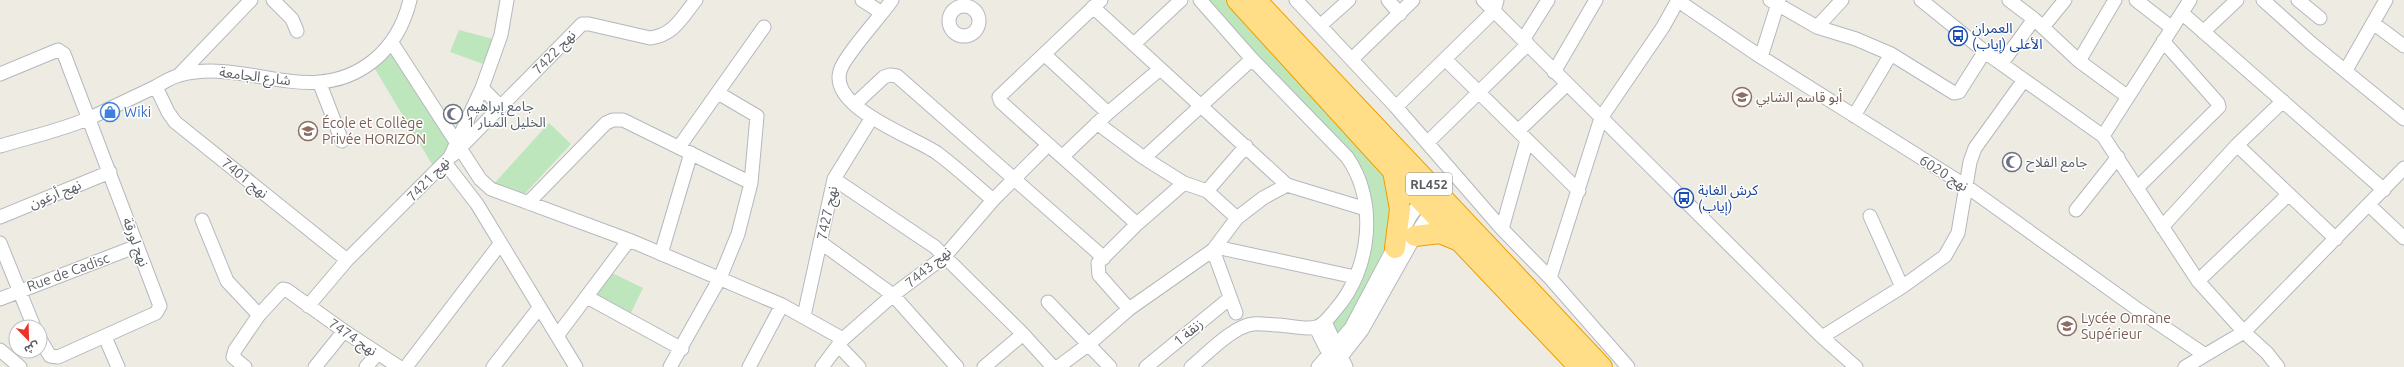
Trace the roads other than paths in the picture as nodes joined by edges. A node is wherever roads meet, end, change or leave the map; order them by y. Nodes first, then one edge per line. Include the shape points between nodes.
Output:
1 (251, 0) edge
2 (273, 0) edge
3 (410, 0) edge
4 (507, 0) edge
5 (696, 0) edge
6 (862, 0) edge
7 (892, 0) edge
8 (1181, 0) edge
9 (1200, 0) edge
10 (1237, 0) edge
11 (1256, 0) edge
12 (1296, 0) edge
13 (1349, 0) edge
14 (1388, 0) edge
15 (1413, 0) edge
16 (1483, 0) edge
17 (1548, 0) edge
18 (1596, 0) edge
19 (1678, 0) edge
20 (1842, 0) edge
21 (1921, 0) edge
22 (2009, 0) edge
23 (2065, 0) edge
24 (2115, 0) edge
25 (2136, 0) edge
26 (2190, 0) edge
27 (2237, 0) edge
28 (2263, 0) edge
29 (2298, 0) edge
30 (2386, 0) edge
31 (1775, 1) edge
32 (1097, 3) edge
33 (1496, 6) edge
34 (882, 13) junction
35 (2182, 13) junction
36 (1400, 14) junction
37 (2320, 18) dead end
38 (2373, 22) junction
39 (2039, 23) junction
40 (1321, 25) junction
41 (764, 27) dead end
42 (1817, 27) junction
43 (2172, 28) junction
44 (297, 31) dead end
45 (2204, 32) junction
46 (2163, 41) junction
47 (1525, 42) junction
48 (392, 43) junction
49 (1134, 44) junction
50 (2404, 46) edge
51 (1985, 51) junction
52 (1044, 54) junction
53 (1891, 54) junction
54 (1761, 56) junction
55 (1252, 59) junction
56 (1352, 59) junction
57 (1445, 59) junction
58 (2079, 61) junction
59 (2002, 62) junction
60 (1160, 69) junction
61 (2346, 70) junction
62 (1554, 72) junction
63 (0, 74) edge
64 (179, 75) junction
65 (2024, 80) junction
66 (320, 84) junction
67 (1567, 84) junction
68 (156, 87) junction
69 (482, 88) junction
70 (1478, 90) junction
71 (718, 93) junction
72 (2128, 97) junction
73 (2283, 101) junction
74 (855, 104) junction
75 (1202, 105) junction
76 (501, 107) junction
77 (1396, 107) junction
78 (1108, 113) junction
79 (1854, 116) junction
80 (90, 118) junction
81 (1600, 118) junction
82 (871, 119) junction
83 (2404, 119) edge
84 (1097, 123) junction
85 (1523, 136) junction
86 (2103, 136) junction
87 (342, 141) dead end
88 (1428, 142) junction
89 (1048, 145) junction
90 (2237, 145) junction
91 (0, 146) edge
92 (1246, 146) junction
93 (685, 150) junction
94 (453, 154) junction
95 (1063, 156) junction
96 (1144, 158) junction
97 (2118, 158) junction
98 (2404, 168) edge
99 (1394, 171) junction
100 (110, 172) junction
101 (834, 179) junction
102 (1013, 179) junction
103 (751, 183) junction
104 (1184, 183) junction
105 (1287, 185) junction
106 (1966, 186) junction
107 (2138, 188) junction
108 (2384, 190) junction
109 (1206, 191) junction
110 (1579, 191) junction
111 (2289, 194) junction
112 (1432, 199) junction
113 (992, 200) junction
114 (528, 203) junction
115 (2369, 205) junction
116 (1366, 209) junction
117 (2076, 210) dead end
118 (1870, 216) dead end
119 (0, 217) edge
120 (1237, 218) junction
121 (202, 220) dead end
122 (1137, 224) junction
123 (2162, 227) junction
124 (1502, 229) junction
125 (1415, 236) junction
126 (2404, 238) edge
127 (2336, 239) junction
128 (630, 240) junction
129 (820, 242) junction
130 (0, 244) edge
131 (500, 244) junction
132 (1462, 245) junction
133 (137, 246) junction
134 (1395, 248) junction
135 (1214, 249) junction
136 (661, 254) junction
137 (945, 256) junction
138 (1104, 258) junction
139 (347, 260) junction
140 (1355, 276) junction
141 (720, 278) junction
142 (1550, 278) junction
143 (2198, 281) junction
144 (1902, 287) junction
145 (18, 291) junction
146 (893, 295) junction
147 (587, 297) junction
148 (1230, 298) junction
149 (0, 299) edge
150 (1048, 302) dead end
151 (782, 305) junction
152 (308, 306) junction
153 (540, 308) junction
154 (1129, 309) junction
155 (1236, 313) dead end
156 (259, 315) junction
157 (804, 316) junction
158 (30, 319) edge
159 (1320, 325) junction
160 (344, 332) junction
161 (2244, 332) junction
162 (1023, 334) junction
163 (557, 336) junction
164 (105, 337) junction
165 (1822, 337) junction
166 (841, 343) junction
167 (1089, 344) junction
168 (682, 349) junction
169 (0, 350) edge
170 (48, 353) edge
171 (377, 354) junction
172 (2205, 355) junction
173 (1337, 361) edge
174 (20, 367) edge
175 (118, 367) edge
176 (245, 367) edge
177 (315, 367) edge
178 (366, 367) edge
179 (399, 367) edge
180 (406, 367) edge
181 (493, 367) edge
182 (576, 367) edge
183 (670, 367) edge
184 (748, 367) edge
185 (822, 367) edge
186 (859, 367) edge
187 (957, 367) edge
188 (984, 367) edge
189 (1052, 367) edge
190 (1058, 367) edge
191 (1110, 367) edge
192 (1146, 367) edge
193 (1191, 367) edge
194 (1318, 367) edge
195 (1579, 367) edge
196 (1602, 367) edge
197 (1628, 367) edge
198 (1856, 367) edge
199 (2184, 367) edge
200 (2278, 367) edge

1 - 64 street
2 - 44 street via 292,19
3 - 48 street, شارع الجامعة via 404,22
4 - 69 street, نهج 7421 via 501,35
5 - 76 street, نهج 7422 via 670,33 659,37 650,38 582,24
6 - 34 street
7 - 34 street
8 - 49 street
9 - 55 street
10 - 99 highway, RL452
11 - 112 highway, RL452
12 - 40 street
13 - 40 street
14 - 36 street
15 - 36 street
16 - 33 street
17 - 47 street
18 - 62 street
19 - 54 street, نهج 6020
19 - 81 street via 1663,27
20 - 42 street
21 - 51 street
22 - 39 street
23 - 39 street
24 - 58 street
25 - 43 street
26 - 35 street
27 - 45 street
28 - 61 street
29 - 37 street
30 - 38 street
31 - 42 street
31 - 54 street
32 - 49 street
32 - 52 street
33 - 47 street
33 - 57 street
34 - 74 street via 840,72 843,89
35 - 43 street
35 - 45 street
36 - 56 street
38 - 50 street
38 - 61 street
39 - 58 street
39 - 59 street
40 - 56 street
41 - 71 street
42 - 53 street via 1856,39
43 - 46 street
45 - 73 street
46 - 72 street
46 - 107 street via 2220,107
47 - 62 street
47 - 70 street
48 - 66 street, شارع الجامعة via 366,66 351,75
48 - 94 street
49 - 60 street
51 - 53 street via 1957,94
51 - 59 street
52 - 78 street
52 - 89 street via 999,97 1001,102
53 - 79 street
54 - 79 street, نهج 6020
55 - 75 street
55 - 116 street via 1347,157 1356,169
56 - 77 street
57 - 70 street
57 - 77 street
58 - 72 street
59 - 65 street
60 - 75 street
60 - 78 street
61 - 83 street
62 - 67 street
63 - 80 street, نهج لورقة via 61,50
64 - 66 street, شارع الجامعة via 208,71 232,72 275,80
64 - 68 street, شارع الجامعة
65 - 86 street
65 - 106 street via 1979,140 1970,162
66 - 87 street
67 - 81 street
67 - 85 street
68 - 80 street, شارع الجامعة
68 - 139 street, نهج 7401 via 175,122
69 - 76 street
69 - 94 street, نهج 7421
70 - 85 street
70 - 88 street
71 - 93 street
71 - 103 street via 757,116
72 - 86 street
73 - 90 street
73 - 108 street
74 - 82 street
74 - 102 street via 884,77 897,76
75 - 92 street
75 - 96 street
76 - 94 street, نهج 7422
77 - 88 street
78 - 84 street
79 - 106 street, نهج 6020
80 - 91 street, شارع الجامعة
80 - 100 street, نهج لورقة
81 - 110 street
81 - 165 street
82 - 101 street, نهج 7427
82 - 113 street via 936,153
84 - 95 street
84 - 96 street
85 - 110 street
85 - 124 street
86 - 97 street
88 - 124 street
89 - 95 street
89 - 102 street, نهج 7443
90 - 111 street
90 - 123 street
92 - 105 street
92 - 109 street
93 - 103 street
93 - 114 street via 623,120 613,120 606,123
93 - 136 street
94 - 114 street via 485,185 496,192
94 - 131 street via 465,188
94 - 139 street, نهج 7421
95 - 122 street
96 - 104 street
97 - 107 street
97 - 117 street
98 - 108 street
99 - 112 highway, RL452
99 - 134 highway via 1400,209
100 - 119 street, نهج أرغون
100 - 133 street, نهج لورقة
101 - 129 street, نهج 7427
101 - 137 street
102 - 113 street, نهج 7443
102 - 138 street
103 - 141 street via 738,234
104 - 109 street
104 - 122 street
105 - 116 street
105 - 120 street via 1263,198
106 - 144 street via 1958,234 1945,256
106 - 172 street, نهج 6020
107 - 123 street
108 - 115 street
109 - 120 street
110 - 142 street
111 - 127 street
111 - 143 street
112 - 125 street
112 - 132 highway, RL452
112 - 134 street
112 - 196 highway, RL452
113 - 137 street, نهج 7443
114 - 128 street
115 - 126 street
115 - 127 street
116 - 140 street via 1365,242
118 - 144 street
120 - 135 street
121 - 156 street via 228,281
122 - 138 street
123 - 143 street
124 - 142 street
125 - 132 highway via 1440,233 1448,235
125 - 173 street via 1370,317
127 - 161 street
128 - 136 street
128 - 147 street
129 - 146 street
129 - 157 street, نهج 7427
130 - 145 street
131 - 153 street
131 - 180 street
132 - 195 highway, RL452
133 - 145 street, Rue de Cadisc
133 - 164 street, نهج لورقة via 159,310
134 - 173 street via 1351,328
135 - 140 street
135 - 148 street
135 - 154 street
136 - 141 street
137 - 146 street, نهج 7443
137 - 162 street
138 - 154 street via 1098,263 1100,275
139 - 152 street, نهج 7421
140 - 159 street via 1344,300
141 - 151 street
141 - 168 street
142 - 197 street
143 - 161 street
144 - 165 street
145 - 149 street, Rue de Cadisc
145 - 158 street
146 - 166 street, نهج 7443
146 - 187 street
147 - 163 street
147 - 168 street
148 - 155 street
148 - 192 street, زنقة 1
150 - 167 street
151 - 157 street
151 - 184 street
152 - 156 street, نهج 7474 via 287,290 283,290
152 - 160 street, نهج 7474
153 - 163 street
153 - 181 street
154 - 167 street
156 - 176 street via 233,354 235,360
157 - 166 street
159 - 173 street
159 - 193 street via 1252,324 1222,341
160 - 171 street, نهج 7474
160 - 177 street
161 - 172 street
161 - 200 street via 2268,353
162 - 188 street
162 - 189 street
163 - 182 street
164 - 170 street via 54,358
164 - 175 street
165 - 198 street
166 - 185 street, نهج 7443
166 - 186 street
167 - 190 street
167 - 191 street
168 - 183 street
169 - 174 street
171 - 178 street
171 - 179 street, نهج 7474
172 - 199 street
173 - 194 street

